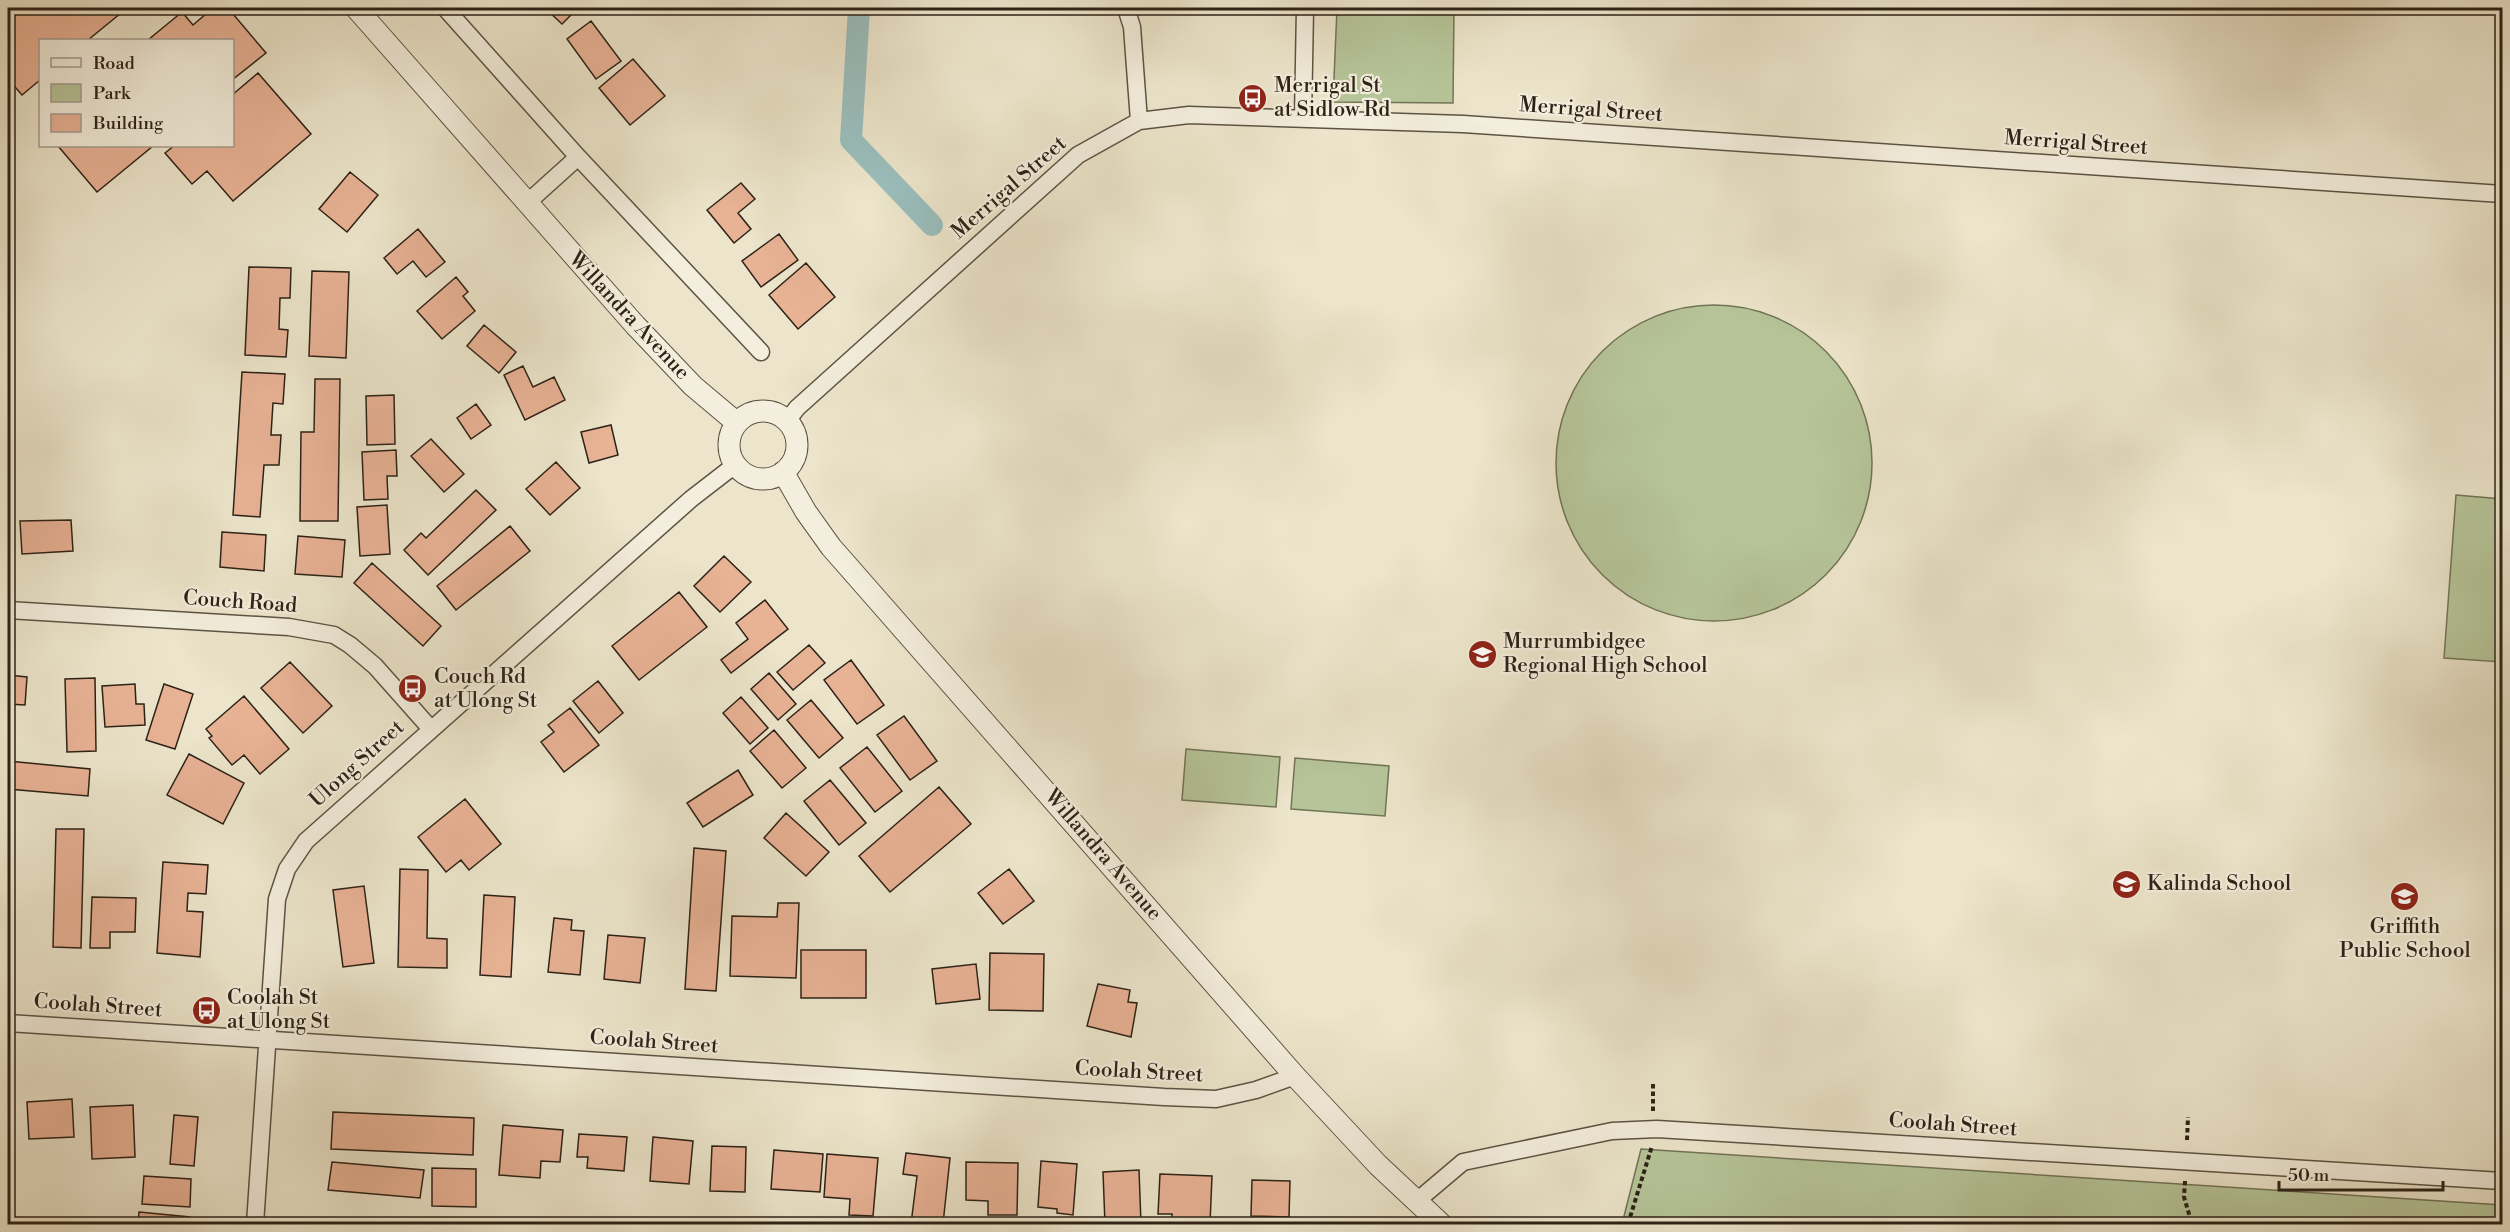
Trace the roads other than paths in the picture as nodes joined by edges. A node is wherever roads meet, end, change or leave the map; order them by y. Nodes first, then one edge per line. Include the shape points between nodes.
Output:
1 (356, 8) edge
2 (445, 8) edge
3 (1126, 8) edge
4 (1305, 8) edge
5 (1303, 118) junction
6 (1139, 122) junction
7 (578, 157) junction
8 (2502, 194) edge
9 (527, 203) junction
10 (761, 352) dead end
11 (787, 421) junction
12 (737, 423) junction
13 (735, 465) junction
14 (783, 472) junction
15 (8, 610) edge
16 (430, 728) junction
17 (8, 1023) edge
18 (268, 1040) junction
19 (1295, 1076) junction
20 (2502, 1181) edge
21 (1418, 1200) junction
22 (255, 1224) edge
23 (1441, 1224) edge

1 - 9 street, Willandra Avenue
2 - 7 street
3 - 6 street via 1132,27
4 - 5 street
5 - 6 street, Merrigal Street via 1189,115
5 - 8 street, Merrigal Street via 1474,125
6 - 11 street, Merrigal Street via 1078,155
7 - 9 street
7 - 10 street
9 - 12 street, Willandra Avenue via 663,356
11 - 12 street via 773,412 762,411
11 - 14 street via 796,436 797,447 791,464
12 - 13 street via 729,444
13 - 14 street via 758,478
13 - 16 street, Ulong Street
14 - 19 street, Willandra Avenue via 831,547
15 - 16 street, Couch Road via 289,627 334,635 375,666
16 - 18 street, Ulong Street via 306,841 287,869 277,899
17 - 18 street, Coolah Street
18 - 19 street, Coolah Street via 1215,1099
18 - 22 street, Ulong Street
19 - 21 street, Willandra Avenue via 1378,1165
20 - 21 street, Coolah Street via 1657,1129 1612,1131 1463,1162
21 - 23 street, Willandra Avenue

